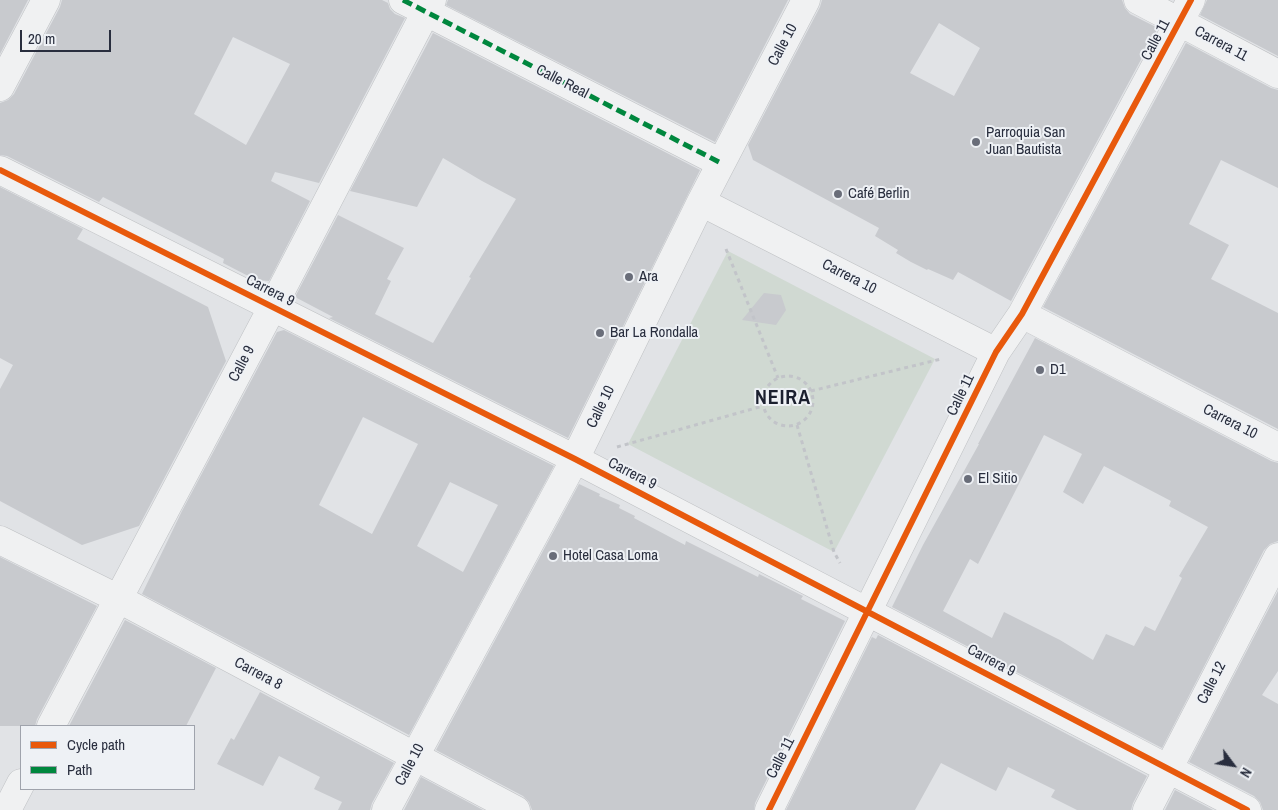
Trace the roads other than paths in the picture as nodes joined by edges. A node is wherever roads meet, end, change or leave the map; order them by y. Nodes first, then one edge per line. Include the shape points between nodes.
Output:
1 (46, 0) edge
2 (806, 0) edge
3 (1138, 0) edge
4 (420, 4) edge
5 (1185, 11) edge
6 (1278, 74) edge
7 (0, 87) edge
8 (721, 163) junction
9 (0, 170) edge
10 (701, 202) junction
11 (273, 306) junction
12 (1022, 314) junction
13 (996, 352) junction
14 (1278, 447) edge
15 (575, 459) junction
16 (0, 540) edge
17 (1278, 557) edge
18 (117, 598) junction
19 (869, 611) junction
20 (52, 725) edge
21 (414, 757) junction
22 (1168, 769) junction
23 (20, 785) edge
24 (7, 810) edge
25 (386, 810) edge
26 (516, 810) edge
27 (769, 810) edge
28 (1147, 810) edge
29 (1247, 810) edge

1 - 7 street
2 - 8 street, Calle 10
3 - 5 street, Carrera 11
4 - 8 street, Calle Real
4 - 11 street, Calle 9
5 - 6 street, Carrera 11
5 - 12 street, Calle 11
8 - 10 street, Calle 10
9 - 11 street, Carrera 9
10 - 13 street, Carrera 10
10 - 15 street, Calle 10
11 - 15 street, Carrera 9
11 - 18 street, Calle 9
12 - 13 street, Calle 11
12 - 14 street, Carrera 10
13 - 19 street, Calle 11
15 - 19 street, Carrera 9
15 - 21 street, Calle 10
16 - 18 street, Carrera 8
17 - 22 street, Calle 12
18 - 20 street, Calle 9
18 - 21 street, Carrera 8
19 - 22 street, Carrera 9
19 - 27 street, Calle 11
21 - 25 street, Calle 10
21 - 26 street, Carrera 8
22 - 28 street, Calle 12
22 - 29 street, Carrera 9
23 - 24 street

